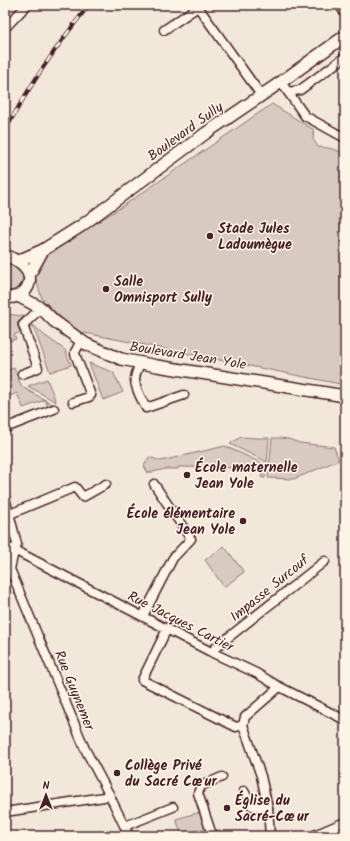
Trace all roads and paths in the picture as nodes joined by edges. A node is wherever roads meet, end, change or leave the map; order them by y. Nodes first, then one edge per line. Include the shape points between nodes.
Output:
1 (27, 5) edge
2 (339, 5) edge
3 (198, 6) edge
4 (345, 13) edge
5 (5, 28) edge
6 (164, 30) dead end
7 (345, 36) edge
8 (345, 57) edge
9 (281, 82) junction
10 (288, 92) junction
11 (261, 95) junction
12 (345, 138) edge
13 (43, 250) junction
14 (5, 255) edge
15 (18, 261) junction
16 (29, 280) junction
17 (18, 296) junction
18 (5, 297) edge
19 (41, 308) junction
20 (81, 341) junction
21 (140, 363) junction
22 (22, 374) dead end
23 (184, 395) dead end
24 (345, 396) edge
25 (73, 402) dead end
26 (54, 409) dead end
27 (5, 428) edge
28 (106, 484) dead end
29 (154, 484) dead end
30 (5, 498) edge
31 (10, 514) junction
32 (5, 546) edge
33 (15, 550) junction
34 (325, 561) dead end
35 (143, 616) junction
36 (167, 629) junction
37 (213, 652) junction
38 (278, 686) junction
39 (345, 720) edge
40 (243, 725) junction
41 (222, 777) dead end
42 (244, 791) dead end
43 (109, 794) junction
44 (173, 807) dead end
45 (268, 808) junction
46 (5, 812) edge
47 (345, 822) edge
48 (125, 826) junction
49 (129, 836) edge
50 (216, 836) edge
51 (270, 836) edge
52 (312, 836) edge

1 - 5 street
2 - 4 street
3 - 6 street
3 - 11 street
7 - 9 main road, Boulevard Sully
8 - 10 street via 300,90
9 - 10 street
9 - 11 main road, Boulevard Sully
10 - 12 street via 305,116
11 - 13 main road, Boulevard Sully via 81,226
13 - 15 main road, Boulevard Sully
13 - 16 main road, Boulevard Sully
14 - 15 main road
15 - 16 main road, Boulevard Jean Yole via 25,267
16 - 17 main road, Boulevard Sully via 24,292
16 - 19 main road, Boulevard Jean Yole
17 - 18 main road
17 - 19 main road, Boulevard Jean Yole
19 - 20 main road, Boulevard Jean Yole
19 - 22 street via 23,325 38,368
20 - 21 main road, Boulevard Jean Yole via 121,360
20 - 25 street via 75,354 90,395
21 - 23 street via 135,381 146,408
21 - 24 main road, Boulevard Jean Yole
26 - 27 street
28 - 31 street via 83,498 76,487
29 - 35 street via 191,539 173,558
30 - 31 street, Rue Guynemer
31 - 33 street, Rue Guynemer via 18,544
32 - 33 street, Rue Jacques Cartier
33 - 35 street, Rue Jacques Cartier
33 - 43 street, Rue Guynemer via 10,569 85,750
34 - 37 street, Impasse Surcouf
35 - 36 street, Rue Jacques Cartier
36 - 37 street, Rue Jacques Cartier
36 - 40 street via 142,680 236,727
37 - 38 street, Rue Jacques Cartier
38 - 39 street, Rue Jacques Cartier
38 - 40 street via 245,717
40 - 45 street via 261,776
41 - 50 street via 201,786 198,793 211,832
42 - 45 street via 252,806
43 - 46 street via 104,797
43 - 48 street, Rue Guynemer
44 - 48 street
45 - 51 street
47 - 52 street
48 - 49 street, Rue Guynemer

